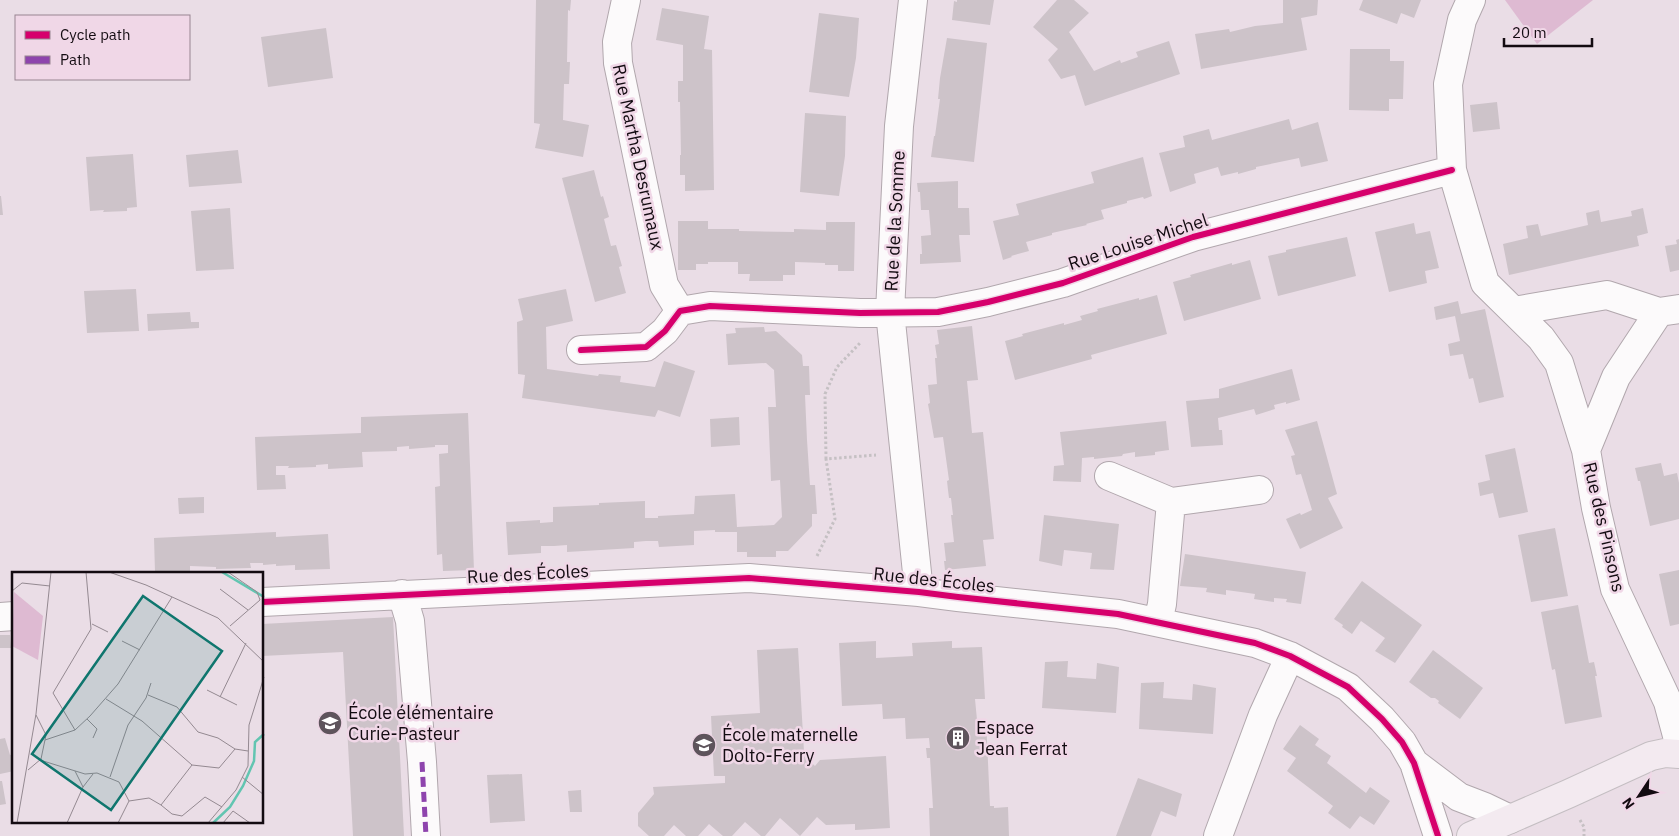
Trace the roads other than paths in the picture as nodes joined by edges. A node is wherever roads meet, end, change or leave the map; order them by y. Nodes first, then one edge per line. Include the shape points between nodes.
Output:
1 (626, 0) edge
2 (914, 0) edge
3 (1471, 0) edge
4 (1452, 170) junction
5 (1669, 310) edge
6 (680, 311) junction
7 (1514, 311) junction
8 (890, 312) junction
9 (582, 350) dead end
10 (1586, 450) junction
11 (1109, 476) dead end
12 (1259, 490) dead end
13 (1171, 502) junction
14 (918, 592) junction
15 (402, 594) junction
16 (264, 602) edge
17 (1158, 622) junction
18 (1290, 656) junction
19 (1679, 743) edge
20 (1679, 754) edge
21 (1414, 763) junction
22 (1510, 819) junction
23 (426, 836) edge
24 (1218, 836) edge
25 (1438, 836) edge
26 (1471, 836) edge

1 - 6 street, Rue Martha Desrumaux via 617,42 618,63 664,285
2 - 8 street, Rue de la Somme via 899,126
3 - 4 street via 1462,20 1448,84
4 - 7 street via 1485,283
4 - 8 street, Rue Louise Michel via 1193,237 1063,283 988,302 938,312
5 - 7 street, Rue des Pinsons via 1607,295
5 - 10 street, Rue des Pinsons via 1616,377
6 - 8 street via 710,306
6 - 9 street via 665,331 646,347
7 - 10 street, Rue des Pinsons via 1542,338 1559,362
8 - 14 street, Rue de la Somme
10 - 19 street, Rue des Pinsons via 1615,590 1668,702
11 - 13 street
12 - 13 street
13 - 17 street
14 - 15 street, Rue des Écoles via 749,578
14 - 17 street, Rue des Écoles via 1118,614
15 - 16 street, Rue des Écoles
15 - 23 street via 410,621
17 - 18 street, Rue des Écoles via 1255,643
18 - 21 street, Rue des Écoles via 1348,687 1402,742
18 - 24 street via 1263,715
20 - 22 main road via 1651,756
21 - 22 street via 1459,797
21 - 25 street
22 - 26 main road

